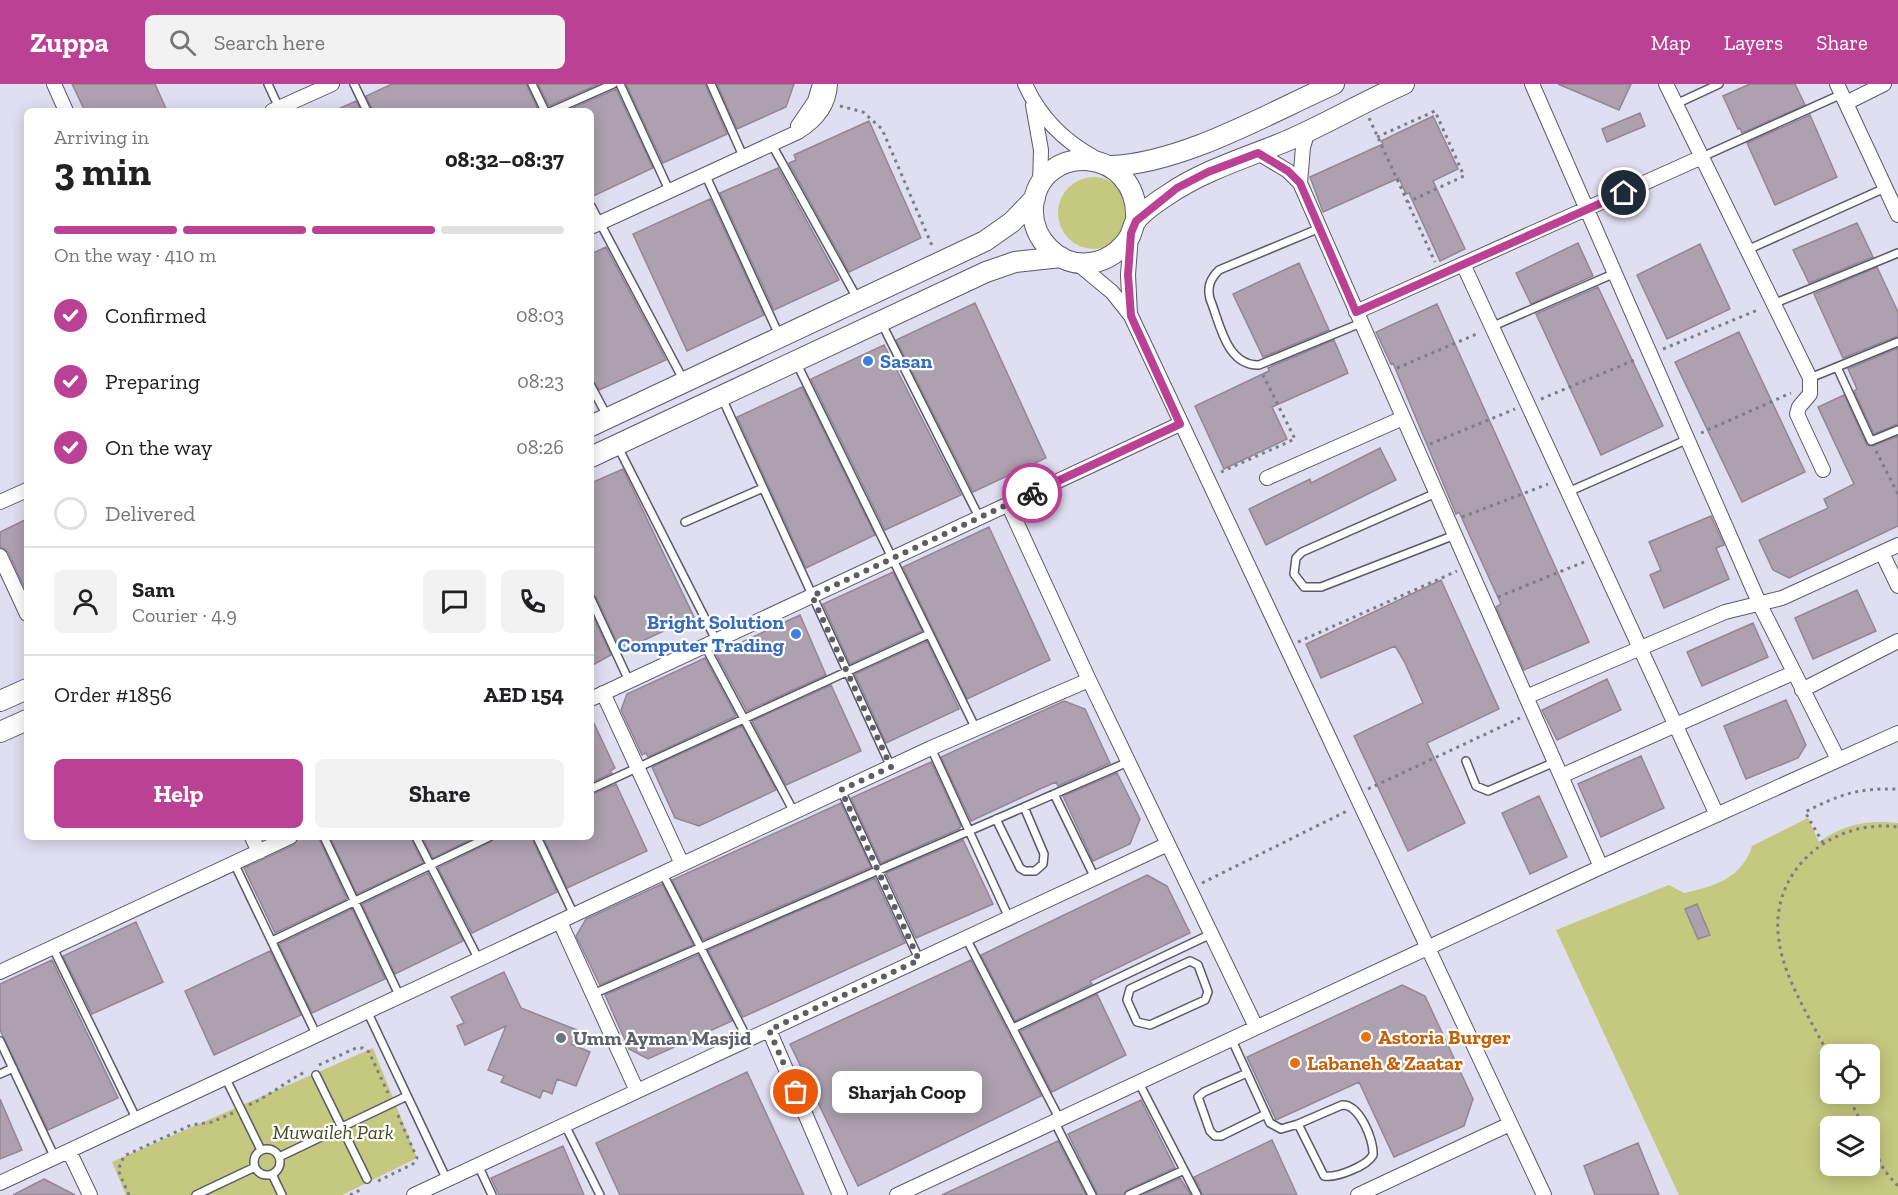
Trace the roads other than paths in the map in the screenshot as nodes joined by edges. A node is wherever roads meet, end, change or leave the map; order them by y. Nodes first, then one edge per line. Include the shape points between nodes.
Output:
1 (54, 84) edge
2 (268, 84) edge
3 (332, 84) edge
4 (354, 84) edge
5 (532, 84) edge
6 (613, 84) edge
7 (620, 84) edge
8 (711, 84) edge
9 (820, 84) edge
10 (830, 84) edge
11 (1025, 84) edge
12 (1334, 84) edge
13 (1404, 84) edge
14 (1532, 84) edge
15 (1666, 84) edge
16 (1719, 84) edge
17 (1884, 84) edge
18 (1842, 94) edge
19 (1032, 100) junction
20 (1676, 104) junction
21 (65, 108) edge
22 (275, 108) edge
23 (280, 108) edge
24 (366, 108) edge
25 (544, 108) edge
26 (559, 108) edge
27 (1308, 131) junction
28 (784, 137) junction
29 (771, 143) junction
30 (1258, 153) junction
31 (743, 156) junction
32 (1702, 157) junction
33 (1106, 164) junction
34 (705, 174) junction
35 (1300, 183) junction
36 (1886, 188) junction
37 (669, 190) junction
38 (1037, 191) junction
39 (1585, 210) junction
40 (1898, 215) edge
41 (595, 225) edge
42 (1133, 227) junction
43 (1320, 228) junction
44 (1747, 250) junction
45 (1898, 253) edge
46 (1069, 260) junction
47 (1463, 264) junction
48 (1613, 274) junction
49 (858, 300) junction
50 (1773, 304) junction
51 (1131, 316) junction
52 (1359, 317) junction
53 (880, 322) junction
54 (1491, 327) junction
55 (780, 337) junction
56 (1898, 342) edge
57 (795, 361) junction
58 (1837, 367) junction
59 (1810, 381) junction
60 (684, 382) junction
61 (721, 396) junction
62 (594, 398) edge
63 (1403, 418) junction
64 (600, 422) edge
65 (1180, 424) junction
66 (1898, 430) edge
67 (1686, 440) junction
68 (594, 442) edge
69 (617, 445) junction
70 (594, 456) edge
71 (1823, 470) dead end
72 (1267, 478) dead end
73 (1564, 485) junction
74 (763, 488) junction
75 (24, 491) edge
76 (1436, 493) junction
77 (0, 502) edge
78 (1008, 504) junction
79 (979, 517) junction
80 (685, 522) dead end
81 (1452, 529) junction
82 (1898, 545) edge
83 (1882, 553) junction
84 (0, 556) edge
85 (892, 558) junction
86 (1898, 586) edge
87 (812, 596) junction
88 (594, 605) edge
89 (1760, 605) junction
90 (24, 608) edge
91 (929, 634) junction
92 (1898, 641) edge
93 (711, 643) junction
94 (1639, 648) junction
95 (847, 671) junction
96 (1793, 673) junction
97 (1089, 680) junction
98 (629, 681) junction
99 (24, 690) edge
100 (1802, 690) junction
101 (597, 696) edge
102 (1526, 697) junction
103 (0, 701) edge
104 (744, 718) junction
105 (24, 721) edge
106 (1675, 725) junction
107 (976, 729) junction
108 (0, 732) edge
109 (1898, 733) edge
110 (931, 748) junction
111 (1838, 759) junction
112 (1466, 761) dead end
113 (1128, 762) junction
114 (1555, 762) junction
115 (891, 767) junction
116 (638, 768) junction
117 (1561, 776) junction
118 (594, 788) edge
119 (841, 790) junction
120 (1054, 794) junction
121 (1024, 807) junction
122 (794, 812) junction
123 (1717, 815) junction
124 (996, 819) junction
125 (969, 831) junction
126 (253, 840) edge
127 (284, 840) edge
128 (325, 840) edge
129 (418, 840) edge
130 (483, 840) edge
131 (538, 840) edge
132 (1168, 844) junction
133 (259, 852) junction
134 (234, 863) junction
135 (682, 864) junction
136 (430, 865) junction
137 (1601, 867) junction
138 (878, 870) junction
139 (663, 874) junction
140 (1095, 878) junction
141 (354, 902) junction
142 (574, 915) junction
143 (1009, 918) junction
144 (560, 922) junction
145 (1211, 934) junction
146 (966, 938) junction
147 (272, 941) junction
148 (700, 947) junction
149 (53, 948) junction
150 (1428, 948) junction
151 (1174, 951) junction
152 (479, 960) junction
153 (919, 960) junction
154 (1180, 965) junction
155 (0, 972) edge
156 (593, 994) junction
157 (400, 998) junction
158 (368, 1013) junction
159 (1256, 1027) junction
160 (1012, 1028) junction
161 (769, 1030) junction
162 (317, 1036) junction
163 (1231, 1038) junction
164 (748, 1040) junction
165 (0, 1042) edge
166 (13, 1068) junction
167 (1247, 1072) junction
168 (0, 1074) edge
169 (316, 1075) dead end
170 (226, 1079) junction
171 (1138, 1081) junction
172 (637, 1091) junction
173 (407, 1096) junction
174 (1266, 1114) junction
175 (137, 1120) junction
176 (1056, 1120) junction
177 (1298, 1124) junction
178 (1510, 1124) junction
179 (565, 1125) junction
180 (342, 1127) junction
181 (261, 1150) junction
182 (69, 1151) junction
183 (279, 1157) junction
184 (55, 1158) junction
185 (478, 1165) junction
186 (255, 1167) junction
187 (1184, 1170) junction
188 (272, 1174) junction
189 (367, 1179) dead end
190 (447, 1180) junction
191 (0, 1183) edge
192 (90, 1195) edge
193 (196, 1195) edge
194 (282, 1195) edge
195 (414, 1195) edge
196 (492, 1195) edge
197 (600, 1195) edge
198 (840, 1195) edge
199 (897, 1195) edge
200 (1092, 1195) edge
201 (1129, 1195) edge
202 (1197, 1195) edge
203 (1358, 1195) edge
204 (1544, 1195) edge

1 - 21 street
2 - 22 lane
3 - 23 street
4 - 24 lane
5 - 25 lane
6 - 26 lane
7 - 37 lane
8 - 31 lane
9 - 28 street via 809,111
10 - 28 street via 826,103 809,125
11 - 19 street
12 - 33 main road via 1168,157
13 - 27 main road
14 - 39 street
15 - 20 street
16 - 20 lane
17 - 18 street
18 - 32 lane
18 - 36 street
19 - 33 street via 1055,129
19 - 38 street via 1041,150
20 - 32 street
27 - 30 main road
27 - 35 street
28 - 29 street
29 - 31 street
29 - 49 lane
30 - 35 street
30 - 42 main road via 1192,180 1162,198
31 - 34 street
32 - 39 street
32 - 44 street
33 - 38 main road via 1067,162 1047,175
33 - 42 main road via 1129,184 1134,195
34 - 37 street
34 - 55 lane
35 - 43 street
36 - 40 street
36 - 44 lane
37 - 41 street
38 - 46 main road via 1037,232 1051,251
38 - 49 main road via 999,232
39 - 47 street
39 - 48 street
41 - 60 lane
42 - 46 main road via 1115,254 1103,260
42 - 51 street via 1128,275
43 - 52 street
43 - 52 lane via 1219,270 1209,283 1210,299 1232,353 1246,364 1259,365
44 - 50 street
45 - 50 lane
46 - 51 street via 1112,292
46 - 53 main road via 1001,267
47 - 52 street
47 - 54 street
48 - 54 lane
48 - 67 street
49 - 55 main road
50 - 59 street
51 - 65 street
52 - 63 street
53 - 57 main road
53 - 79 lane
54 - 73 street
55 - 60 main road
56 - 58 lane
57 - 61 main road
57 - 85 lane
58 - 59 lane
58 - 66 lane via 1871,441
59 - 71 street via 1810,394 1797,414
60 - 64 main road
61 - 69 main road
61 - 74 lane
62 - 64 lane
63 - 72 street
63 - 76 street
64 - 68 main road via 609,432
65 - 78 street
65 - 150 street
67 - 73 lane
67 - 89 street
69 - 70 main road
69 - 93 lane
73 - 94 street
74 - 80 lane
74 - 87 lane
75 - 77 street
76 - 81 street
76 - 81 lane via 1302,552 1296,558 1294,574 1304,587 1321,587
78 - 79 street
78 - 97 street
79 - 85 street
81 - 102 street
82 - 83 street
83 - 86 street
83 - 89 street
84 - 90 street
85 - 87 street
85 - 91 lane
87 - 93 street
87 - 95 lane
88 - 98 lane
89 - 94 street via 1725,612
89 - 96 street
91 - 95 lane
91 - 107 lane
92 - 100 street
93 - 98 street
93 - 104 lane
94 - 102 street
94 - 106 street
95 - 104 lane
95 - 115 lane
96 - 100 street
96 - 106 street
97 - 107 street
97 - 113 street
98 - 101 street
99 - 103 main road
100 - 111 street
101 - 116 street
102 - 114 street
104 - 116 lane
104 - 122 lane
105 - 108 main road
106 - 117 street
106 - 123 street
107 - 110 street
109 - 111 street
110 - 115 street
110 - 125 lane
111 - 123 street
112 - 114 lane via 1476,786 1488,791
113 - 120 lane
113 - 132 street
114 - 117 street
115 - 119 street
116 - 118 lane
116 - 135 street
117 - 137 street
119 - 122 street
119 - 138 lane
120 - 121 lane
120 - 140 lane
121 - 124 lane
121 - 124 lane via 1044,854 1043,864 1035,871 1020,867
122 - 135 street
123 - 137 street
124 - 125 lane
125 - 138 lane
125 - 143 lane
126 - 133 street
127 - 133 street
128 - 141 lane
129 - 136 lane
130 - 136 lane
131 - 142 lane
132 - 140 street
132 - 145 street
133 - 134 street
134 - 147 lane
134 - 149 street
135 - 139 street
136 - 141 lane
136 - 152 lane
137 - 150 street
138 - 148 lane
138 - 153 lane
139 - 142 street
139 - 148 lane
140 - 143 street
141 - 147 lane
141 - 157 lane
142 - 144 street
143 - 146 street
144 - 152 street
144 - 156 street
145 - 151 lane
145 - 159 street
146 - 153 street
146 - 160 lane
147 - 162 lane
148 - 156 lane
148 - 164 lane
149 - 155 street
149 - 175 lane
150 - 159 street
150 - 178 street
151 - 154 lane
151 - 160 lane
152 - 157 street
153 - 161 street
154 - 154 lane via 1130,988 1127,1000 1137,1022 1150,1025 1204,1000 1208,992 1198,965 1190,961
156 - 172 street
157 - 158 street
158 - 162 street
158 - 173 lane
159 - 163 street
160 - 176 lane
161 - 164 street
161 - 198 street
162 - 170 street
163 - 167 lane
163 - 171 street
164 - 172 street
165 - 166 lane
166 - 168 lane
166 - 184 lane
167 - 174 lane
167 - 174 lane via 1198,1097 1210,1131 1221,1136
169 - 180 lane
170 - 175 street
170 - 181 lane
171 - 176 street
171 - 187 lane
172 - 179 street
173 - 180 lane
173 - 190 lane
174 - 177 lane via 1277,1128
175 - 182 street
176 - 199 street
176 - 200 lane
177 - 177 lane via 1350,1106 1357,1111 1373,1147 1371,1158 1324,1176
178 - 203 street
178 - 204 street
179 - 185 street
179 - 197 lane
180 - 183 lane
180 - 189 lane
181 - 183 lane via 271,1150
181 - 186 lane via 254,1157
182 - 184 street
182 - 192 street
183 - 188 lane via 279,1167
184 - 191 street
185 - 190 street
185 - 196 lane
186 - 188 lane via 262,1174
186 - 193 lane
187 - 201 lane
187 - 202 lane
188 - 194 lane
190 - 195 street

